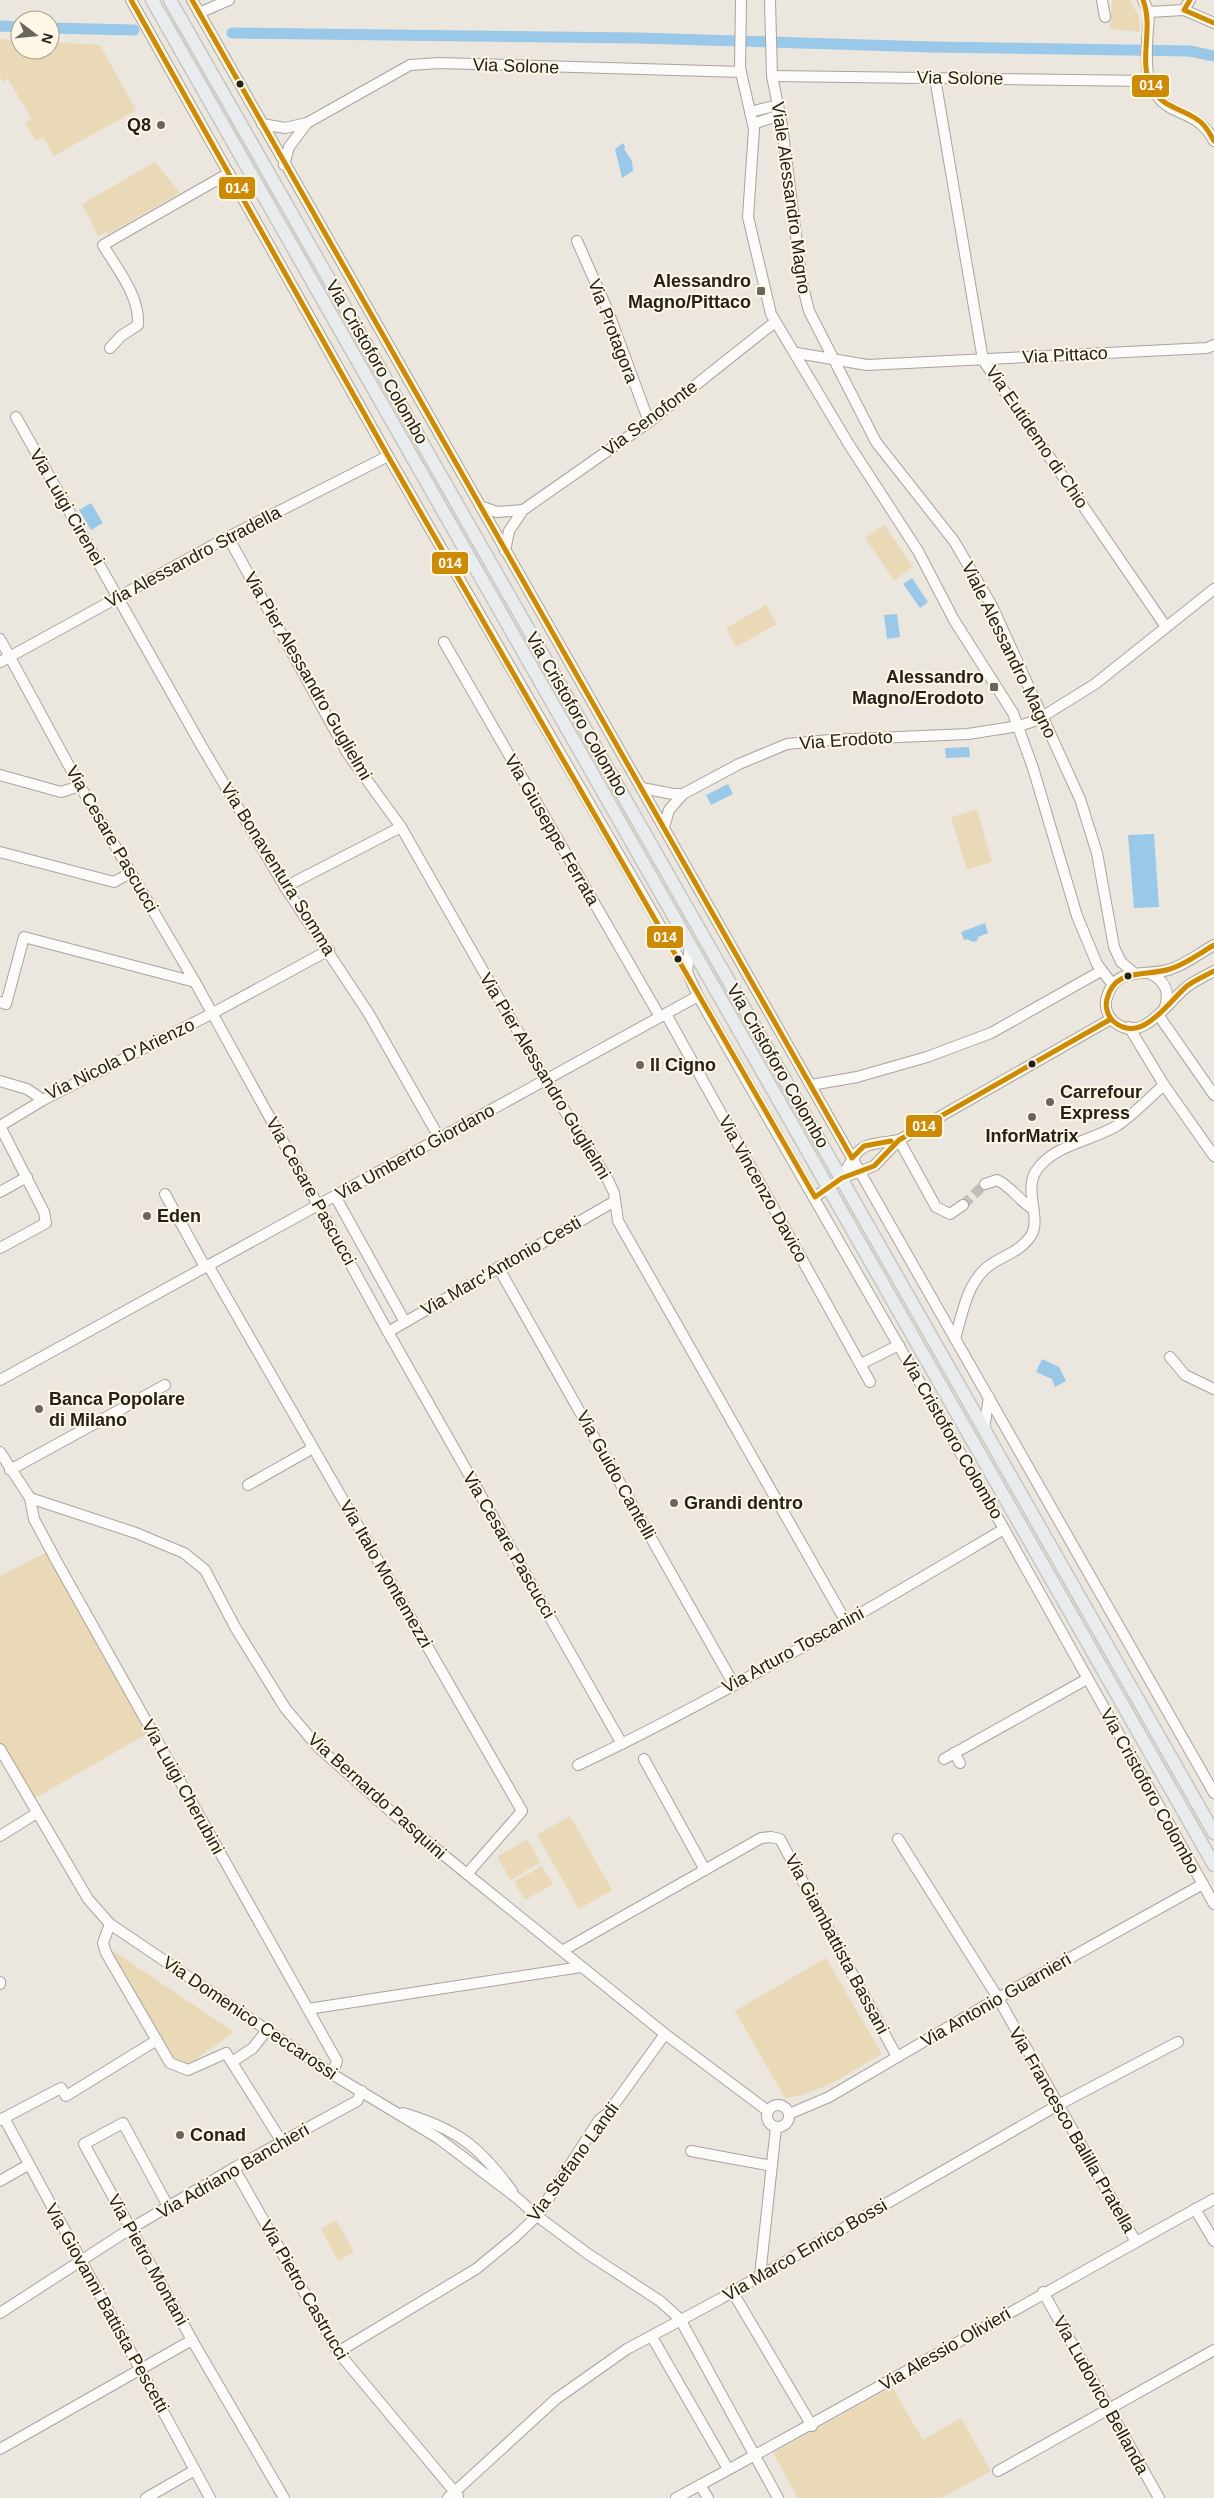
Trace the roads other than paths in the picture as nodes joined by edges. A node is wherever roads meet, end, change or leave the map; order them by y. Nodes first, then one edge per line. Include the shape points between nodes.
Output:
1 (131, 0) edge
2 (139, 0) edge
3 (152, 0) edge
4 (170, 0) edge
5 (192, 0) edge
6 (229, 0) edge
7 (741, 0) edge
8 (770, 0) edge
9 (1102, 0) edge
10 (1143, 0) edge
11 (1190, 0) edge
12 (1184, 10) junction
13 (138, 12) junction
14 (1149, 12) junction
15 (199, 13) junction
16 (1105, 17) dead end
17 (1214, 23) edge
18 (740, 68) junction
19 (772, 72) junction
20 (1148, 75) junction
21 (935, 78) junction
22 (779, 110) junction
23 (750, 112) junction
24 (307, 122) junction
25 (262, 124) junction
26 (753, 124) junction
27 (1214, 141) edge
28 (284, 165) junction
29 (230, 173) junction
30 (577, 241) dead end
31 (774, 322) junction
32 (1214, 345) edge
33 (110, 348) dead end
34 (797, 353) junction
35 (833, 360) junction
36 (984, 360) junction
37 (16, 417) dead end
38 (649, 422) junction
39 (388, 456) junction
40 (480, 506) junction
41 (523, 510) junction
42 (228, 537) junction
43 (505, 551) junction
44 (1214, 589) edge
45 (118, 596) junction
46 (1166, 627) junction
47 (0, 639) edge
48 (444, 642) dead end
49 (10, 657) junction
50 (0, 662) edge
51 (1043, 717) junction
52 (1019, 726) junction
53 (0, 775) edge
54 (80, 786) junction
55 (642, 788) junction
56 (683, 794) junction
57 (401, 827) junction
58 (664, 827) junction
59 (0, 852) edge
60 (130, 873) junction
61 (285, 887) junction
62 (690, 943) junction
63 (1214, 944) edge
64 (328, 950) junction
65 (1214, 970) edge
66 (1101, 971) junction
67 (687, 972) junction
68 (1133, 972) junction
69 (1151, 974) junction
70 (195, 982) junction
71 (1113, 985) junction
72 (698, 996) junction
73 (0, 1002) edge
74 (1162, 1012) junction
75 (213, 1013) junction
76 (663, 1016) junction
77 (1111, 1019) junction
78 (1129, 1027) junction
79 (545, 1079) junction
80 (0, 1081) edge
81 (811, 1085) junction
82 (1164, 1085) junction
83 (1214, 1095) edge
84 (44, 1100) junction
85 (0, 1126) edge
86 (440, 1139) junction
87 (899, 1140) junction
88 (1214, 1156) edge
89 (852, 1158) junction
90 (860, 1171) junction
91 (26, 1177) junction
92 (842, 1178) junction
93 (985, 1184) dead end
94 (828, 1188) junction
95 (0, 1192) edge
96 (165, 1194) dead end
97 (335, 1196) junction
98 (815, 1197) junction
99 (615, 1201) junction
100 (319, 1204) junction
101 (963, 1204) tunnel mouth
102 (1032, 1208) junction
103 (0, 1248) edge
104 (207, 1266) junction
105 (498, 1267) junction
106 (405, 1322) junction
107 (388, 1332) junction
108 (955, 1339) junction
109 (899, 1345) junction
110 (1170, 1357) dead end
111 (861, 1364) junction
112 (0, 1380) edge
113 (870, 1382) dead end
114 (165, 1384) dead end
115 (1214, 1389) edge
116 (989, 1397) junction
117 (984, 1429) junction
118 (313, 1448) junction
119 (0, 1452) edge
120 (10, 1470) junction
121 (248, 1485) dead end
122 (30, 1498) junction
123 (1004, 1529) junction
124 (846, 1622) junction
125 (1087, 1679) junction
126 (733, 1683) junction
127 (622, 1744) junction
128 (0, 1749) edge
129 (954, 1753) junction
130 (644, 1759) dead end
131 (944, 1759) dead end
132 (960, 1764) dead end
133 (578, 1765) dead end
134 (1214, 1793) edge
135 (37, 1813) junction
136 (1214, 1833) edge
137 (0, 1836) edge
138 (898, 1839) dead end
139 (1214, 1865) edge
140 (706, 1870) junction
141 (467, 1874) junction
142 (1203, 1884) junction
143 (1214, 1904) edge
144 (110, 1924) junction
145 (562, 1951) junction
146 (581, 1967) junction
147 (998, 1998) junction
148 (308, 2009) junction
149 (267, 2030) junction
150 (665, 2034) junction
151 (157, 2040) junction
152 (1178, 2042) dead end
153 (898, 2057) junction
154 (232, 2062) junction
155 (332, 2074) junction
156 (362, 2092) junction
157 (1058, 2105) junction
158 (393, 2109) junction
159 (768, 2111) junction
160 (789, 2114) junction
161 (2, 2119) edge
162 (776, 2127) junction
163 (282, 2142) junction
164 (691, 2151) dead end
165 (28, 2165) junction
166 (772, 2166) junction
167 (234, 2168) junction
168 (0, 2181) edge
169 (517, 2198) junction
170 (1214, 2199) edge
171 (169, 2208) junction
172 (1195, 2209) junction
173 (537, 2216) junction
174 (130, 2229) junction
175 (1214, 2241) edge
176 (1136, 2242) junction
177 (82, 2262) junction
178 (760, 2276) junction
179 (732, 2291) junction
180 (1043, 2292) junction
181 (0, 2313) edge
182 (680, 2319) junction
183 (652, 2337) junction
184 (192, 2340) junction
185 (1214, 2350) edge
186 (338, 2352) junction
187 (139, 2368) junction
188 (1108, 2410) junction
189 (812, 2426) junction
190 (0, 2448) edge
191 (754, 2455) junction
192 (728, 2469) junction
193 (195, 2470) junction
194 (998, 2471) dead end
195 (700, 2485) junction
196 (455, 2496) edge
197 (146, 2498) edge
198 (210, 2498) edge
199 (284, 2498) edge
200 (676, 2498) edge
201 (708, 2498) edge
202 (778, 2498) edge
203 (1159, 2498) edge

1 - 13 street, Via Cristoforo Colombo
2 - 13 street
3 - 62 main road, Via Cristoforo Colombo
4 - 92 main road, Via Cristoforo Colombo
5 - 15 street, Via Cristoforo Colombo
6 - 15 street
7 - 18 street, Viale Alessandro Magno
8 - 19 street, Viale Alessandro Magno
9 - 16 street
10 - 14 street
11 - 12 street
12 - 14 street
12 - 17 street
13 - 29 street, Via Cristoforo Colombo
14 - 20 street
15 - 25 street, Via Cristoforo Colombo
18 - 23 street, Viale Alessandro Magno
18 - 24 street, Via Solone via 439,63 410,66
19 - 21 street, Via Solone
19 - 22 street, Viale Alessandro Magno
20 - 21 street, Via Solone
20 - 27 street via 1161,101 1200,122
21 - 36 street, Via Eutidemo di Chio
22 - 23 street
22 - 26 street
22 - 35 street, Viale Alessandro Magno via 803,289 811,316
23 - 26 street, Viale Alessandro Magno
24 - 25 street via 285,128
24 - 28 street via 289,147
25 - 28 street, Via Cristoforo Colombo
26 - 31 street, Viale Alessandro Magno via 748,217
28 - 40 street, Via Cristoforo Colombo
29 - 33 street via 103,245 132,296 138,314 138,325
29 - 39 street, Via Cristoforo Colombo
30 - 38 street, Via Protagora via 608,310
31 - 34 street, Viale Alessandro Magno
31 - 38 street, Via Senofonte
32 - 36 street, Via Pittaco via 1207,348
34 - 35 street, Via Pittaco
34 - 52 street, Viale Alessandro Magno
35 - 36 street, Via Pittaco via 867,365
35 - 51 street, Viale Alessandro Magno via 876,442 945,528 978,579
36 - 46 street, Via Eutidemo di Chio
37 - 45 street, Via Luigi Cirenei
38 - 41 street, Via Senofonte
39 - 42 street, Via Alessandro Stradella
39 - 67 street, Via Cristoforo Colombo
40 - 41 street via 498,512
40 - 43 street, Via Cristoforo Colombo
41 - 43 street via 509,531
42 - 45 street, Via Alessandro Stradella
42 - 57 street, Via Pier Alessandro Guglielmi via 348,754
43 - 55 street, Via Cristoforo Colombo
44 - 46 street
45 - 49 street, Via Alessandro Stradella
45 - 61 street, Via Bonaventura Somma
46 - 51 street via 1095,684
47 - 49 street, Via Cesare Pascucci
48 - 76 street, Via Giuseppe Ferrata
49 - 50 street, Via Alessandro Stradella
49 - 54 street, Via Cesare Pascucci
51 - 52 street, Via Erodoto
51 - 68 street, Viale Alessandro Magno via 1090,826 1115,951 1121,962
52 - 56 street, Via Erodoto via 968,734 787,744 739,764
52 - 66 street, Viale Alessandro Magno via 1069,895
53 - 54 street via 62,792
54 - 60 street, Via Cesare Pascucci
55 - 56 street
55 - 58 street, Via Cristoforo Colombo
56 - 58 street via 669,810
57 - 61 street
57 - 79 street, Via Pier Alessandro Guglielmi
58 - 81 street, Via Cristoforo Colombo
59 - 60 street via 114,882
60 - 70 street, Via Cesare Pascucci
61 - 64 street, Via Bonaventura Somma
62 - 67 street
62 - 94 main road, Via Cristoforo Colombo
63 - 69 street via 1172,969
64 - 75 street, Via Nicola D'Arienzo
64 - 86 street, Via Bonaventura Somma via 369,1014
65 - 74 street via 1187,986
66 - 71 street, Viale Alessandro Magno
66 - 81 street via 991,1033 927,1057 857,1077
67 - 72 street, Via Cristoforo Colombo
68 - 69 street
68 - 71 street
69 - 74 street via 1166,989 1168,998
70 - 73 street via 24,937 6,1004
70 - 75 street, Via Cesare Pascucci
71 - 77 street via 1106,1004
72 - 76 street, Via Umberto Giordano
72 - 98 street, Via Cristoforo Colombo
74 - 78 street via 1146,1024
74 - 83 street
75 - 84 street, Via Nicola D'Arienzo
75 - 100 street, Via Cesare Pascucci
76 - 79 street, Via Umberto Giordano
76 - 111 street, Via Vincenzo Davico
77 - 78 street via 1120,1026
77 - 87 street
78 - 82 street
79 - 86 street, Via Umberto Giordano
79 - 99 street, Via Pier Alessandro Guglielmi via 608,1180
80 - 84 street, Via Nicola D'Arienzo via 27,1089
81 - 89 street, Via Cristoforo Colombo
82 - 88 street
82 - 102 street via 1116,1126 1083,1139 1041,1166 1032,1181
84 - 85 street
85 - 91 street
86 - 97 street, Via Umberto Giordano
87 - 89 street via 864,1146
87 - 90 street via 874,1166
87 - 101 street via 936,1208 950,1214
89 - 90 street, Via Cristoforo Colombo
89 - 92 street
90 - 92 street
90 - 108 street, Via Cristoforo Colombo
91 - 95 street
91 - 103 street via 44,1212 46,1223
92 - 94 street
92 - 117 main road, Via Cristoforo Colombo
93 - 102 street via 998,1180 1007,1185 1023,1204
94 - 98 street
94 - 139 main road, Via Cristoforo Colombo
96 - 104 street, Via Italo Montemezzi
97 - 100 street, Via Umberto Giordano
97 - 106 street, Via Cesare Pascucci
98 - 109 street, Via Cristoforo Colombo
99 - 105 street, Via Marc'Antonio Cesti
99 - 124 street, Via Pier Alessandro Guglielmi via 618,1221
100 - 104 street, Via Umberto Giordano
100 - 107 street, Via Cesare Pascucci
102 - 108 street via 1034,1227 1030,1238 992,1264 974,1281
104 - 112 street, Via Umberto Giordano
104 - 118 street, Via Italo Montemezzi
105 - 106 street, Via Marc'Antonio Cesti
105 - 126 street, Via Guido Cantelli
106 - 107 street, Via Marc'Antonio Cesti
107 - 127 street, Via Cesare Pascucci
108 - 116 street, Via Cristoforo Colombo
109 - 111 street
109 - 123 street, Via Cristoforo Colombo
110 - 115 street via 1185,1375
111 - 113 street, Via Vincenzo Davico
114 - 120 street
116 - 117 street, Via Cristoforo Colombo
116 - 134 street, Via Cristoforo Colombo
117 - 136 main road, Via Cristoforo Colombo
118 - 121 street
118 - 141 street, Via Italo Montemezzi via 522,1811
119 - 120 street
120 - 122 street
122 - 141 street, Via Bernardo Pasquini via 136,1533 184,1553 205,1570 235,1627 285,1708 318,1747
122 - 148 street, Via Luigi Cherubini via 34,1519 57,1562
123 - 124 street, Via Arturo Toscanini
123 - 125 street, Via Cristoforo Colombo
124 - 126 street, Via Arturo Toscanini
125 - 129 street
125 - 142 street, Via Cristoforo Colombo
126 - 127 street, Via Arturo Toscanini
127 - 133 street, Via Arturo Toscanini
128 - 135 street
129 - 131 street
129 - 132 street
130 - 140 street
135 - 137 street
135 - 144 street via 88,1900
138 - 147 street, Via Francesco Balilla Pratella
140 - 145 street, Via Giambattista Bassani
140 - 153 street, Via Giambattista Bassani via 761,1838 780,1839
141 - 145 street, Via Bernardo Pasquini
142 - 143 street, Via Cristoforo Colombo
142 - 147 street, Via Antonio Guarnieri
144 - 149 street, Via Domenico Ceccarossi
144 - 151 street via 103,1943 106,1953
145 - 146 street, Via Bernardo Pasquini
146 - 148 street
146 - 150 street, Via Bernardo Pasquini
147 - 153 street, Via Antonio Guarnieri
147 - 157 street, Via Francesco Balilla Pratella
148 - 155 street, Via Luigi Cherubini via 337,2060
149 - 154 street via 253,2048
149 - 155 street, Via Domenico Ceccarossi
150 - 159 street, Via Bernardo Pasquini
150 - 173 street, Via Stefano Landi via 599,2120
151 - 154 street via 170,2063 179,2068 188,2070 226,2053
151 - 161 street via 66,2096 61,2088
152 - 157 street, Via Marco Enrico Bossi
153 - 160 street, Via Antonio Guarnieri via 829,2097
154 - 163 street
155 - 156 street, Via Domenico Ceccarossi
156 - 158 street, Via Domenico Ceccarossi
156 - 163 street, Via Adriano Banchieri via 357,2101
157 - 176 street, Via Francesco Balilla Pratella
157 - 178 street, Via Marco Enrico Bossi
158 - 169 street, Via Domenico Ceccarossi via 438,2138
158 - 169 street, Via Domenico Ceccarossi via 442,2125 469,2142 491,2163
159 - 160 street via 780,2105
159 - 162 street via 769,2122
160 - 162 street via 787,2122
161 - 165 street, Via Giovanni Battista Pescetti
162 - 166 street
163 - 167 street, Via Adriano Banchieri
164 - 166 street
165 - 168 street
165 - 177 street, Via Giovanni Battista Pescetti
166 - 178 street
167 - 171 street, Via Adriano Banchieri
167 - 186 street, Via Pietro Castrucci
169 - 173 street, Via Domenico Ceccarossi
170 - 172 street, Via Alessio Olivieri
171 - 174 street, Via Adriano Banchieri
171 - 174 street, Via Pietro Montani via 123,2123 84,2144
172 - 175 street
172 - 176 street, Via Alessio Olivieri
173 - 182 street, Via Domenico Ceccarossi via 588,2254 660,2300
173 - 186 street, Via Stefano Landi via 476,2268
174 - 177 street, Via Adriano Banchieri
174 - 184 street, Via Pietro Montani
176 - 180 street, Via Alessio Olivieri
177 - 181 street, Via Adriano Banchieri
177 - 187 street, Via Giovanni Battista Pescetti
178 - 179 street, Via Marco Enrico Bossi
179 - 182 street, Via Marco Enrico Bossi
179 - 189 street
180 - 188 street, Via Ludovico Bellanda
180 - 189 street, Via Alessio Olivieri
182 - 183 street, Via Marco Enrico Bossi
182 - 191 street, Via Domenico Ceccarossi
183 - 192 street
183 - 196 street, Via Marco Enrico Bossi via 627,2349 556,2399
184 - 187 street
184 - 199 street, Via Pietro Montani
185 - 188 street
186 - 196 street, Via Pietro Castrucci
187 - 190 street
187 - 193 street, Via Giovanni Battista Pescetti
188 - 194 street
188 - 203 street, Via Ludovico Bellanda
189 - 191 street, Via Alessio Olivieri
191 - 192 street, Via Alessio Olivieri
191 - 202 street, Via Domenico Ceccarossi
192 - 195 street, Via Alessio Olivieri
193 - 197 street
193 - 198 street, Via Giovanni Battista Pescetti
195 - 200 street, Via Alessio Olivieri
195 - 201 street

